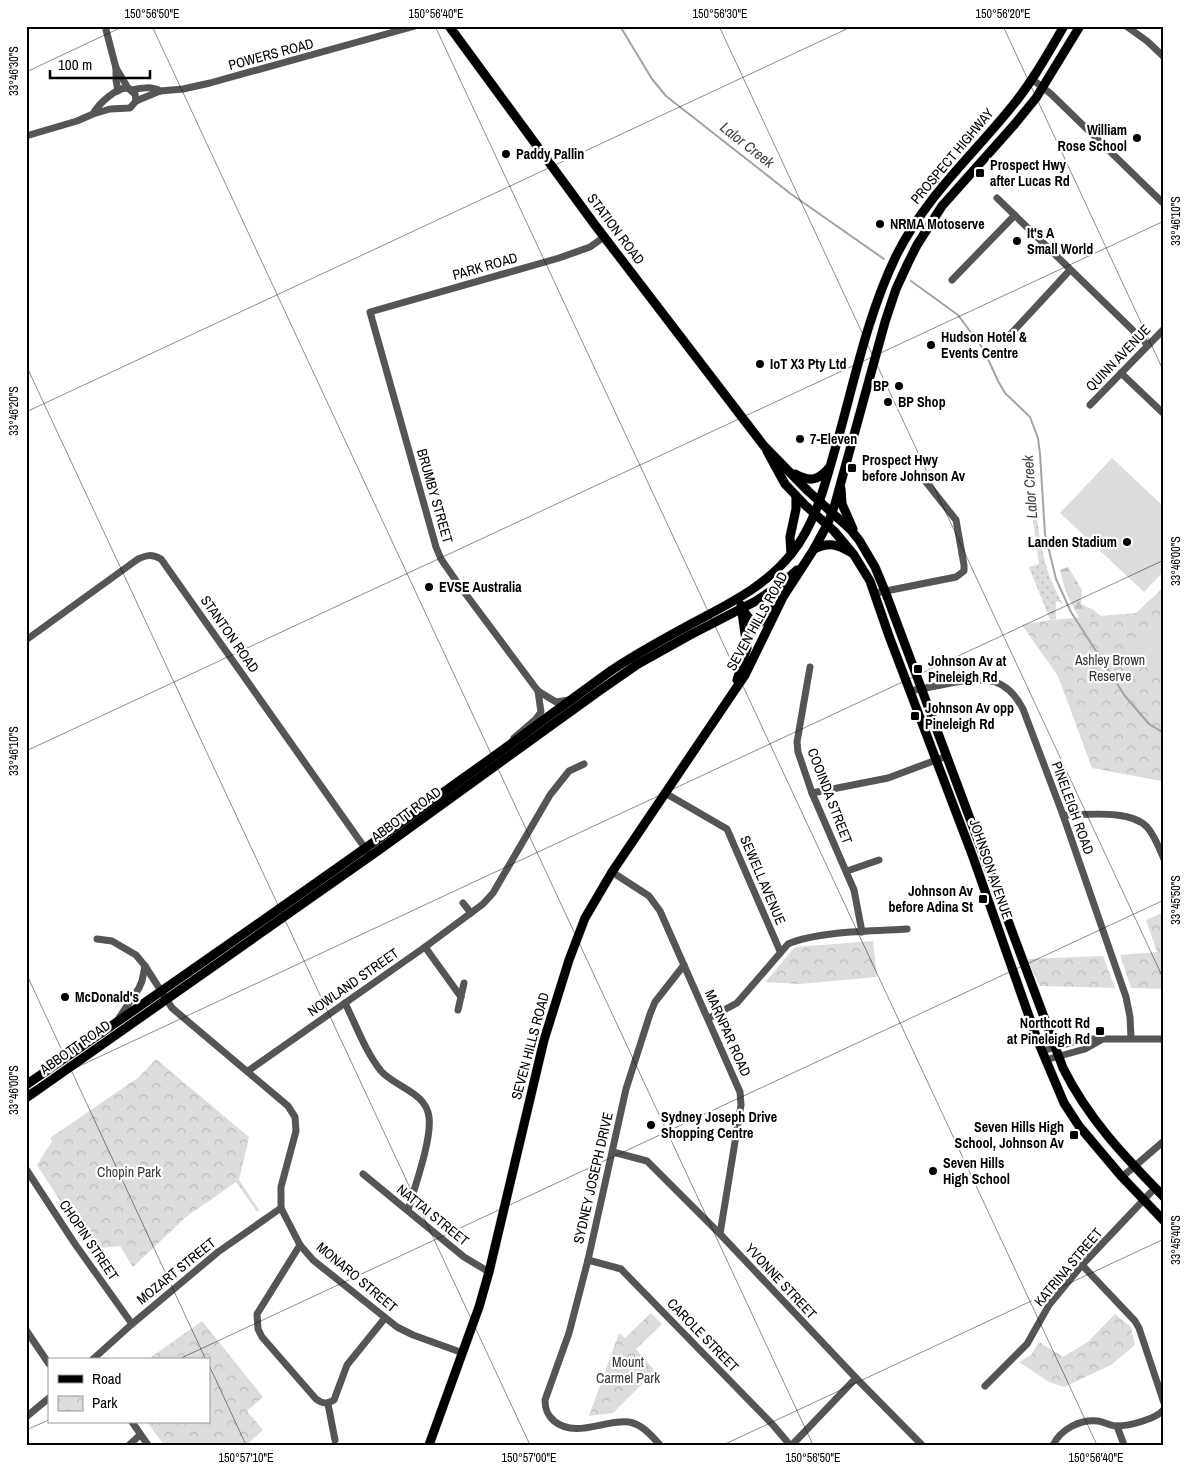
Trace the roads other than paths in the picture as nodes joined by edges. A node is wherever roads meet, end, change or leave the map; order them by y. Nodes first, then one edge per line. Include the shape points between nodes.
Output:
1 (105, 26) edge
2 (415, 26) edge
3 (449, 26) edge
4 (1064, 26) edge
5 (1080, 26) edge
6 (1126, 26) edge
7 (1164, 57) edge
8 (116, 68) junction
9 (1032, 78) junction
10 (1043, 87) junction
11 (130, 89) junction
12 (160, 91) junction
13 (117, 92) junction
14 (136, 101) junction
15 (121, 108) junction
16 (93, 114) junction
17 (26, 136) edge
18 (997, 198) dead end
19 (1164, 204) edge
20 (1015, 215) junction
21 (604, 236) junction
22 (1070, 270) junction
23 (952, 280) dead end
24 (370, 312) joint
25 (1164, 329) edge
26 (1007, 338) dead end
27 (1148, 345) junction
28 (1121, 373) junction
29 (1090, 405) dead end
30 (1164, 414) edge
31 (764, 446) junction
32 (830, 465) junction
33 (788, 470) junction
34 (840, 481) junction
35 (926, 482) dead end
36 (796, 496) junction
37 (820, 501) junction
38 (832, 512) junction
39 (816, 513) junction
40 (828, 523) junction
41 (859, 540) junction
42 (814, 550) junction
43 (791, 554) junction
44 (854, 555) junction
45 (806, 561) junction
46 (885, 591) junction
47 (876, 593) junction
48 (739, 598) junction
49 (783, 598) junction
50 (741, 608) junction
51 (26, 640) edge
52 (810, 667) dead end
53 (734, 689) junction
54 (922, 689) junction
55 (538, 691) junction
56 (910, 691) junction
57 (573, 699) junction
58 (508, 746) junction
59 (947, 756) junction
60 (936, 760) junction
61 (584, 764) dead end
62 (665, 793) junction
63 (812, 793) junction
64 (1063, 815) junction
65 (365, 848) junction
66 (371, 856) junction
67 (1164, 859) edge
68 (879, 860) dead end
69 (847, 871) junction
70 (612, 872) junction
71 (463, 902) dead end
72 (471, 913) junction
73 (907, 929) dead end
74 (862, 932) junction
75 (97, 940) dead end
76 (425, 948) junction
77 (780, 951) junction
78 (684, 965) junction
79 (145, 966) junction
80 (464, 982) dead end
81 (160, 992) junction
82 (461, 997) junction
83 (166, 1001) junction
84 (345, 1003) junction
85 (458, 1010) dead end
86 (709, 1018) junction
87 (119, 1020) junction
88 (1131, 1038) junction
89 (1164, 1039) edge
90 (1102, 1040) junction
91 (1054, 1047) junction
92 (1042, 1051) junction
93 (1058, 1056) junction
94 (1046, 1060) junction
95 (248, 1071) junction
96 (26, 1085) edge
97 (26, 1098) edge
98 (1164, 1141) edge
99 (613, 1152) junction
100 (1134, 1167) junction
101 (26, 1169) edge
102 (363, 1174) dead end
103 (1122, 1177) junction
104 (1154, 1188) junction
105 (1164, 1197) edge
106 (1143, 1199) junction
107 (281, 1208) junction
108 (408, 1210) junction
109 (1164, 1220) edge
110 (720, 1234) junction
111 (300, 1244) junction
112 (588, 1260) junction
113 (1082, 1265) junction
114 (489, 1272) junction
115 (385, 1318) junction
116 (132, 1324) junction
117 (26, 1330) edge
118 (463, 1353) junction
119 (95, 1358) edge
120 (48, 1363) edge
121 (856, 1378) junction
122 (985, 1386) dead end
123 (48, 1399) edge
124 (1164, 1403) edge
125 (328, 1404) junction
126 (1164, 1410) edge
127 (26, 1417) edge
128 (133, 1424) edge
129 (1117, 1426) junction
130 (140, 1435) junction
131 (335, 1440) dead end
132 (129, 1445) edge
133 (148, 1445) edge
134 (429, 1445) edge
135 (660, 1445) edge
136 (791, 1445) edge
137 (922, 1445) edge
138 (1053, 1445) edge
139 (1124, 1445) edge

1 - 8 street
2 - 12 street, POWERS ROAD via 210,83
3 - 21 main road, STATION ROAD
4 - 9 main road, PROSPECT HIGHWAY
5 - 10 main road, PROSPECT HIGHWAY
6 - 7 street
8 - 11 street
8 - 13 street
9 - 10 street
9 - 32 main road, PROSPECT HIGHWAY via 1008,111 935,194 905,239 873,314
10 - 19 street
10 - 34 main road, PROSPECT HIGHWAY via 942,206 917,246 896,289 885,322
11 - 12 street, POWERS ROAD via 156,88
11 - 13 street via 123,88
11 - 14 street
12 - 14 street, POWERS ROAD
13 - 15 street via 115,102
13 - 16 street via 99,105
14 - 15 street via 130,108
15 - 16 street
16 - 17 street
18 - 20 street
20 - 22 street
20 - 23 street
21 - 24 street, PARK ROAD via 590,247 559,258
21 - 31 main road, STATION ROAD
22 - 26 street
22 - 27 street
24 - 55 street, BRUMBY STREET via 436,548 459,586
25 - 27 street, QUINN AVENUE
27 - 28 street, QUINN AVENUE
28 - 29 street, QUINN AVENUE
28 - 30 street
31 - 33 main road, STATION ROAD
31 - 36 main road, STATION ROAD via 772,464
32 - 33 main road via 814,480 804,479
32 - 37 main road, PROSPECT HIGHWAY
33 - 37 main road, STATION ROAD
34 - 38 main road, PROSPECT HIGHWAY
34 - 41 main road via 844,512
35 - 46 street via 956,520 964,569 956,577
36 - 39 main road, STATION ROAD
36 - 43 main road
37 - 38 main road, JOHNSON AVENUE
37 - 39 main road, PROSPECT HIGHWAY
38 - 40 main road, SEVEN HILLS ROAD
38 - 41 main road, JOHNSON AVENUE
39 - 40 main road, JOHNSON AVENUE
39 - 43 main road, SEVEN HILLS ROAD
40 - 42 main road, SEVEN HILLS ROAD
40 - 44 main road, JOHNSON AVENUE
41 - 46 main road, JOHNSON AVENUE
42 - 44 main road via 830,544
42 - 45 main road, SEVEN HILLS ROAD
43 - 48 main road, ABBOTT ROAD via 770,577
44 - 47 main road, JOHNSON AVENUE
45 - 49 main road, SEVEN HILLS ROAD
45 - 50 main road, ABBOTT ROAD via 771,592
46 - 47 street
46 - 54 main road, JOHNSON AVENUE
47 - 56 main road, JOHNSON AVENUE
48 - 50 main road, SEVEN HILLS ROAD
48 - 57 main road, ABBOTT ROAD via 642,651
49 - 50 main road via 756,624
49 - 53 main road, SEVEN HILLS ROAD via 745,675
50 - 53 main road, SEVEN HILLS ROAD via 747,648
50 - 66 main road, ABBOTT ROAD via 638,664 599,690
51 - 65 street, STANTON ROAD via 138,559 150,555 161,559
52 - 63 street, COOINDA STREET via 797,742
53 - 62 main road, SEVEN HILLS ROAD
54 - 56 street, PINELEIGH ROAD
54 - 59 main road, JOHNSON AVENUE
54 - 64 street, PINELEIGH ROAD via 983,679 998,682 1008,689 1022,709
55 - 57 street, BRUMBY STREET via 556,702
55 - 58 street via 541,712
56 - 60 main road, JOHNSON AVENUE
57 - 58 main road, ABBOTT ROAD
58 - 65 main road, ABBOTT ROAD
59 - 60 street
59 - 91 main road, JOHNSON AVENUE
60 - 63 street via 888,778
60 - 92 main road, JOHNSON AVENUE
61 - 72 street, NOWLAND STREET via 569,771 550,795 493,893
62 - 70 main road, SEVEN HILLS ROAD
62 - 77 street, SEWELL AVENUE via 727,829
63 - 69 street, COOINDA STREET
64 - 67 street via 1114,815 1137,819 1153,834
64 - 88 street, PINELEIGH ROAD via 1126,998
65 - 66 street, STANTON ROAD
65 - 81 main road, ABBOTT ROAD
66 - 83 main road, ABBOTT ROAD
68 - 69 street
69 - 74 street, COOINDA STREET via 858,902
70 - 78 street, MARNPAR ROAD via 649,896 660,911
70 - 114 main road, SEVEN HILLS ROAD via 578,934 547,1031
71 - 72 street
72 - 76 street, NOWLAND STREET
73 - 74 street
74 - 77 street via 798,940
75 - 79 street via 112,941 136,955
76 - 82 street
76 - 84 street, NOWLAND STREET
77 - 86 street via 737,1003
78 - 86 street, MARNPAR ROAD
78 - 99 street, SYDNEY JOSEPH DRIVE via 655,1002 650,1014 626,1089
79 - 81 street
79 - 87 street via 142,981
80 - 82 street
81 - 83 street
81 - 87 main road, ABBOTT ROAD
82 - 85 street
83 - 95 street
83 - 97 main road, ABBOTT ROAD
84 - 95 street, NOWLAND STREET
84 - 108 street via 382,1072 415,1095 428,1110 430,1132
86 - 110 street, MARNPAR ROAD via 740,1092
87 - 96 main road, ABBOTT ROAD
88 - 89 street
88 - 90 street
90 - 91 street via 1084,1039
90 - 93 street via 1085,1049
91 - 92 street
91 - 93 main road, JOHNSON AVENUE
92 - 94 main road, JOHNSON AVENUE
93 - 94 street
93 - 100 main road, JOHNSON AVENUE via 1086,1110
94 - 103 main road, JOHNSON AVENUE via 1070,1113
95 - 107 street via 288,1106 295,1117 296,1131 281,1187
98 - 100 street
99 - 110 street, YVONNE STREET via 647,1161
99 - 112 street, SYDNEY JOSEPH DRIVE
100 - 103 street
100 - 104 main road, JOHNSON AVENUE
101 - 116 street, CHOPIN STREET
102 - 108 street, NATTAI STREET
103 - 106 main road, JOHNSON AVENUE
104 - 105 main road, JOHNSON AVENUE
104 - 106 street, KATRINA STREET
106 - 109 main road, JOHNSON AVENUE
106 - 113 street, KATRINA STREET
107 - 111 street, MONARO STREET
107 - 116 street, MOZART STREET via 218,1252
108 - 114 street, NATTAI STREET via 464,1257
110 - 121 street, YVONNE STREET
111 - 115 street, MONARO STREET via 313,1260
111 - 125 street via 257,1314 258,1329 316,1400
112 - 135 street, SYDNEY JOSEPH DRIVE via 545,1406 550,1416 564,1427 629,1422 642,1427
112 - 136 street, CAROLE STREET via 621,1269
113 - 122 street, KATRINA STREET via 1049,1305 1027,1344
113 - 124 street via 1139,1328
114 - 118 main road, SEVEN HILLS ROAD
115 - 118 street, MONARO STREET via 413,1335
115 - 125 street via 347,1365 337,1394
116 - 119 street, MOZART STREET
117 - 120 street
118 - 134 main road, SEVEN HILLS ROAD
121 - 136 street
121 - 137 street, YVONNE STREET
123 - 127 street
125 - 131 street
126 - 129 street via 1153,1418
128 - 130 street
129 - 138 street via 1096,1421 1082,1422 1060,1433
129 - 139 street
130 - 132 street
130 - 133 street

